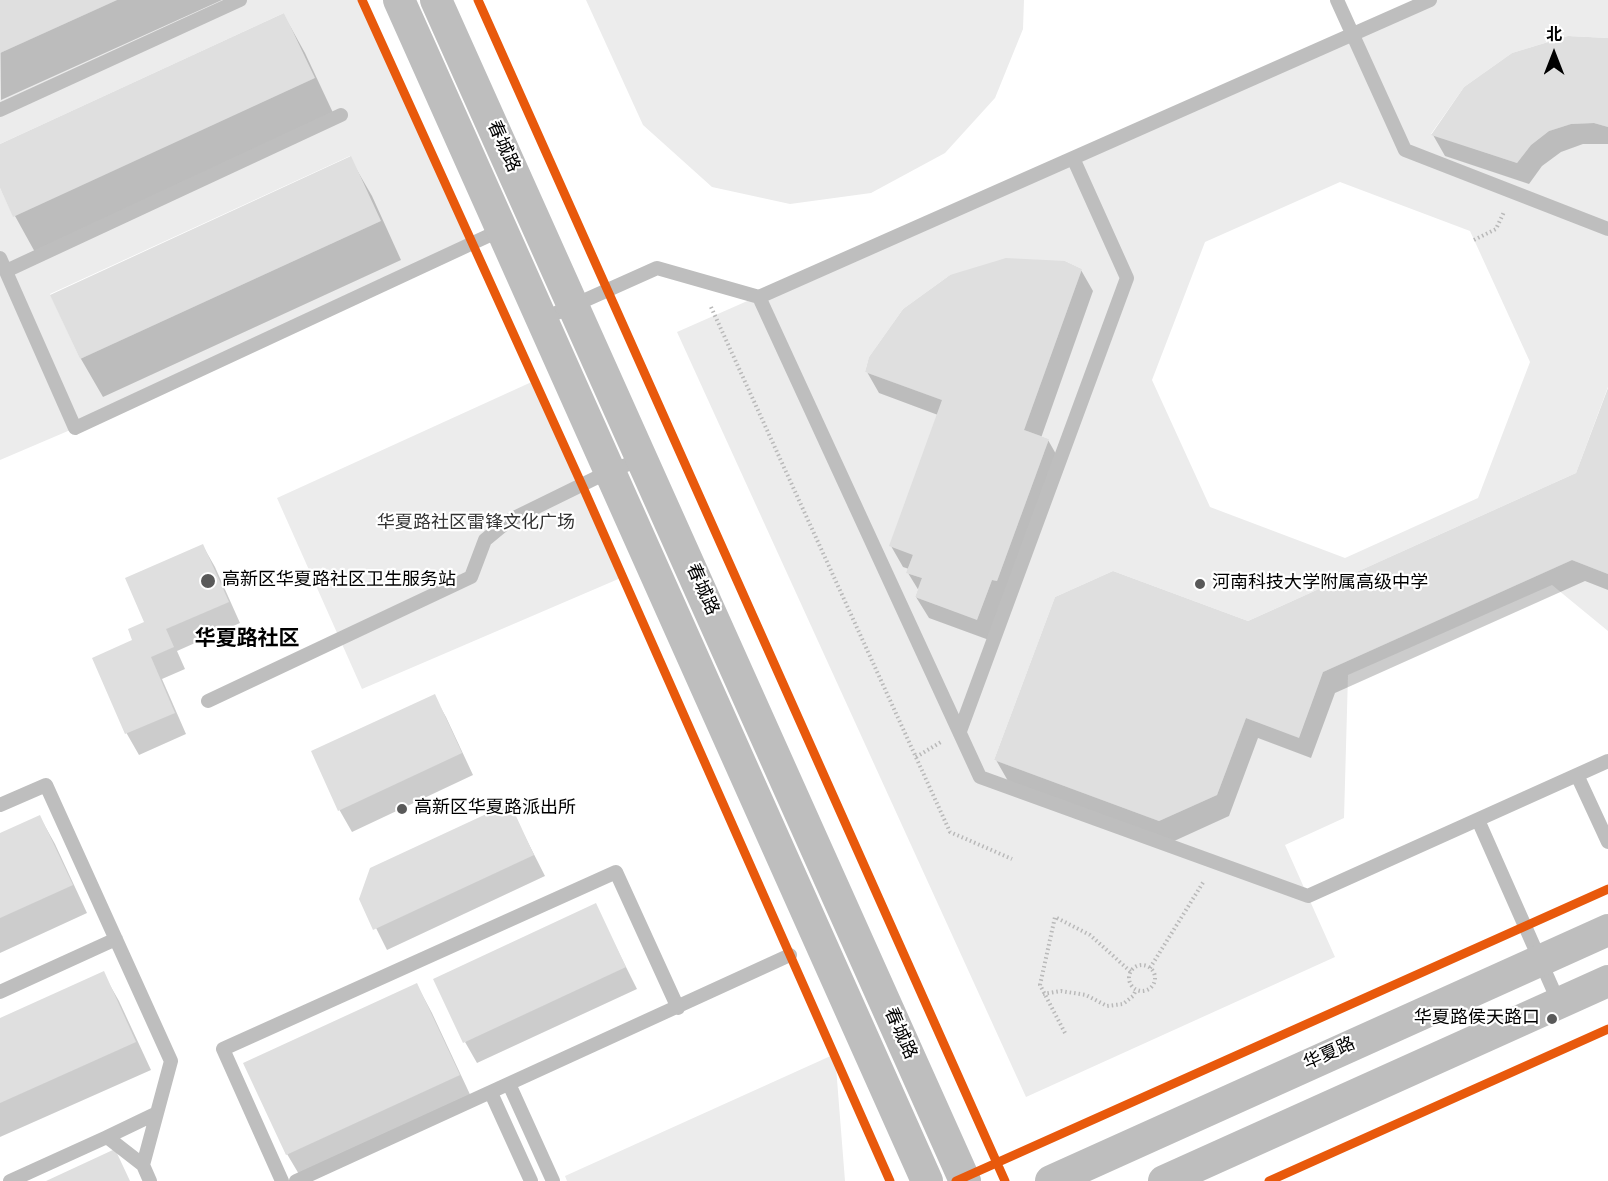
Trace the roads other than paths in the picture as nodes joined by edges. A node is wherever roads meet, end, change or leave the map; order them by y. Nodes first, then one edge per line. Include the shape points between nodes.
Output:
1 (240, 0) edge
2 (399, 0) edge
3 (436, 0) edge
4 (1336, 0) edge
5 (1430, 0) edge
6 (1352, 34) junction
7 (0, 110) edge
8 (341, 115) dead end
9 (1073, 158) junction
10 (503, 229) junction
11 (1608, 230) edge
12 (0, 258) edge
13 (6, 272) junction
14 (759, 297) junction
15 (573, 306) junction
16 (543, 319) junction
17 (642, 459) junction
18 (610, 471) junction
19 (208, 701) dead end
20 (960, 731) junction
21 (1608, 761) edge
22 (1578, 775) junction
23 (0, 806) edge
24 (1478, 820) junction
25 (1608, 842) edge
26 (1608, 930) edge
27 (116, 939) junction
28 (790, 955) dead end
29 (1540, 960) junction
30 (1608, 981) edge
31 (0, 992) edge
32 (1559, 1003) junction
33 (678, 1008) junction
34 (509, 1084) junction
35 (491, 1093) junction
36 (157, 1113) junction
37 (107, 1137) junction
38 (143, 1165) junction
39 (10, 1181) edge
40 (150, 1181) edge
41 (282, 1181) edge
42 (296, 1181) edge
43 (531, 1181) edge
44 (553, 1181) edge
45 (927, 1181) edge
46 (965, 1181) edge
47 (1051, 1181) edge
48 (1164, 1181) edge

1 - 7 lane
2 - 10 street, 春城路
3 - 15 street, 春城路
4 - 6 lane
5 - 6 lane
6 - 9 lane
6 - 11 lane via 1405,150
8 - 13 lane
9 - 14 lane
9 - 20 lane via 1127,278
10 - 13 lane via 75,428
10 - 16 street, 春城路
12 - 13 lane
14 - 15 lane via 657,268
14 - 20 lane
15 - 16 lane
15 - 17 street, 春城路
16 - 18 street, 春城路
17 - 18 lane
17 - 46 street, 春城路
18 - 19 lane via 508,521 485,540 471,577
18 - 45 street, 春城路
20 - 24 lane via 980,777 1308,896
21 - 22 lane
22 - 24 lane
22 - 25 lane
23 - 27 lane via 46,785
24 - 29 lane
26 - 29 street, 华夏路
27 - 31 lane
27 - 36 lane via 171,1061
28 - 33 lane
29 - 32 lane
29 - 47 street, 华夏路
30 - 32 street
32 - 48 street
33 - 34 lane
33 - 41 lane via 616,872 223,1049
34 - 35 lane
34 - 44 lane
35 - 42 lane
35 - 43 lane
36 - 37 lane
36 - 38 lane
37 - 38 lane
37 - 39 lane
38 - 40 lane

